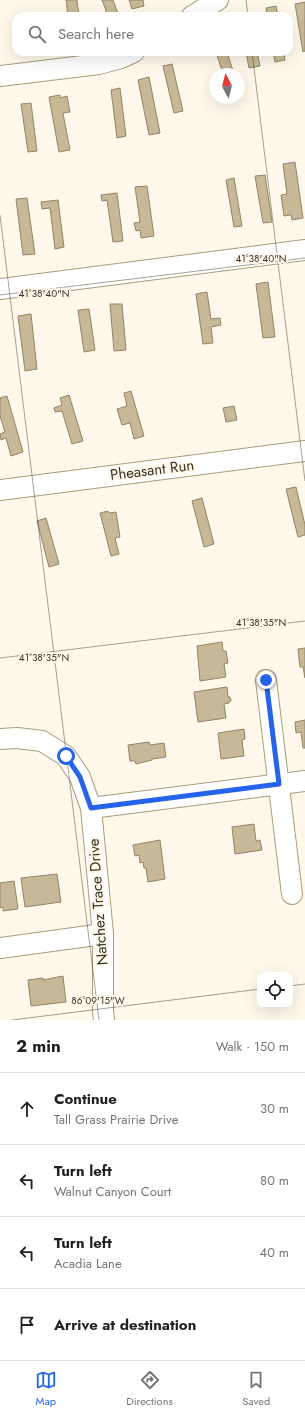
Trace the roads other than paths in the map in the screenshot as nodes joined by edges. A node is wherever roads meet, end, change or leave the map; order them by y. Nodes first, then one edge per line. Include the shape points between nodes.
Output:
1 (218, 0) edge
2 (198, 12) edge
3 (125, 56) edge
4 (0, 76) edge
5 (305, 250) edge
6 (0, 289) edge
7 (305, 451) edge
8 (0, 490) edge
9 (266, 680) dead end
10 (0, 739) edge
11 (305, 780) edge
12 (279, 784) junction
13 (91, 808) junction
14 (292, 894) dead end
15 (103, 934) junction
16 (0, 948) edge
17 (104, 1020) edge

1 - 2 street
3 - 4 street via 99,64
5 - 6 street
7 - 8 street, Pheasant Run
9 - 12 street
10 - 13 street, Natchez Trace Drive via 42,741 66,756 80,777
11 - 12 street
12 - 13 street
12 - 14 street
13 - 15 street, Natchez Trace Drive
15 - 16 street
15 - 17 street, Natchez Trace Drive

